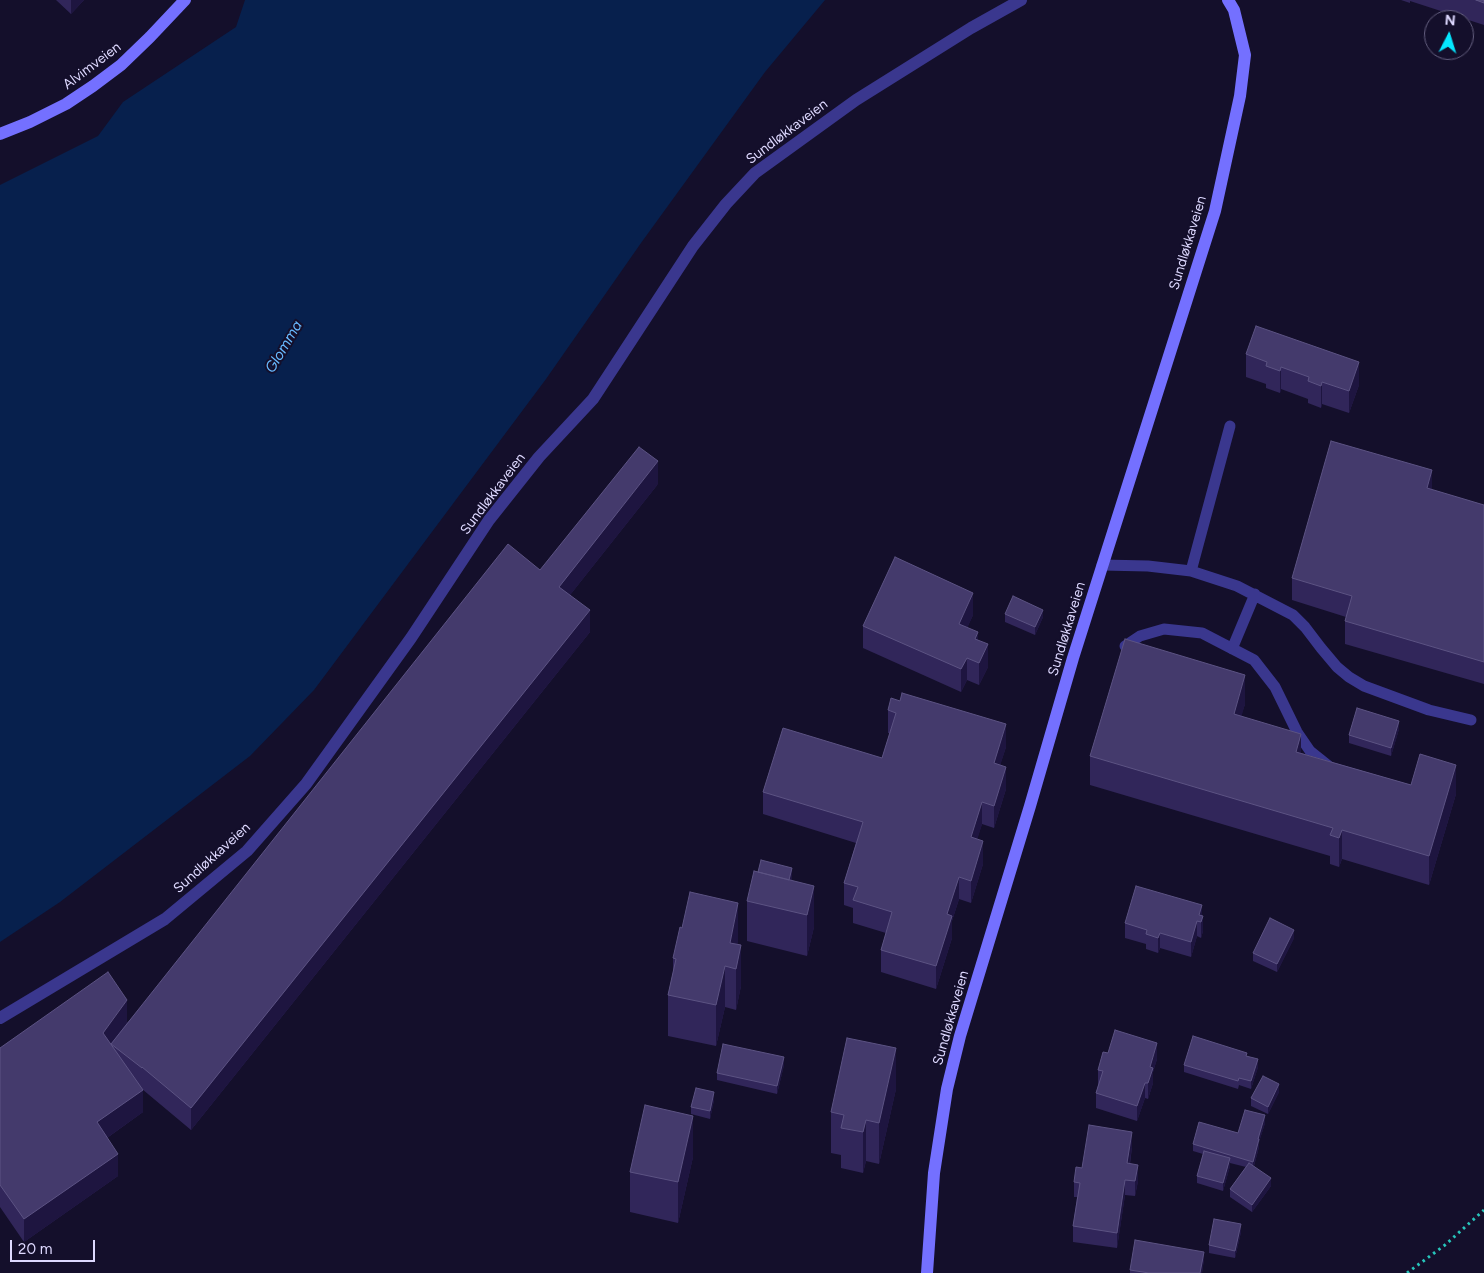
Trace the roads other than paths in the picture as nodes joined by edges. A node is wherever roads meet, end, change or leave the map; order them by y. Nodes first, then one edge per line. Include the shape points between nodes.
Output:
1 (185, 0) edge
2 (1021, 0) edge
3 (1228, 0) edge
4 (0, 134) edge
5 (1230, 426) dead end
6 (1102, 565) junction
7 (1191, 571) junction
8 (1255, 594) junction
9 (1125, 646) edge
10 (1232, 649) junction
11 (1471, 720) dead end
12 (1338, 772) edge
13 (0, 1018) edge
14 (926, 1273) edge

1 - 4 main road, Alvimveien via 150,38 93,86 66,104
2 - 13 street, Sundløkkaveien via 856,100 755,173 693,246 593,399 539,457 489,520 411,638 306,784 247,851 164,919
3 - 6 main road, Sundløkkaveien via 1234,10 1245,55 1228,153 1215,211
5 - 7 lane
6 - 7 lane
6 - 14 main road, Sundløkkaveien via 960,1036 934,1173
7 - 8 lane
8 - 10 lane
8 - 11 lane via 1293,615 1337,667 1364,686 1429,710
9 - 10 lane via 1140,636 1164,629 1202,633
10 - 12 lane via 1254,660 1275,687 1310,751

